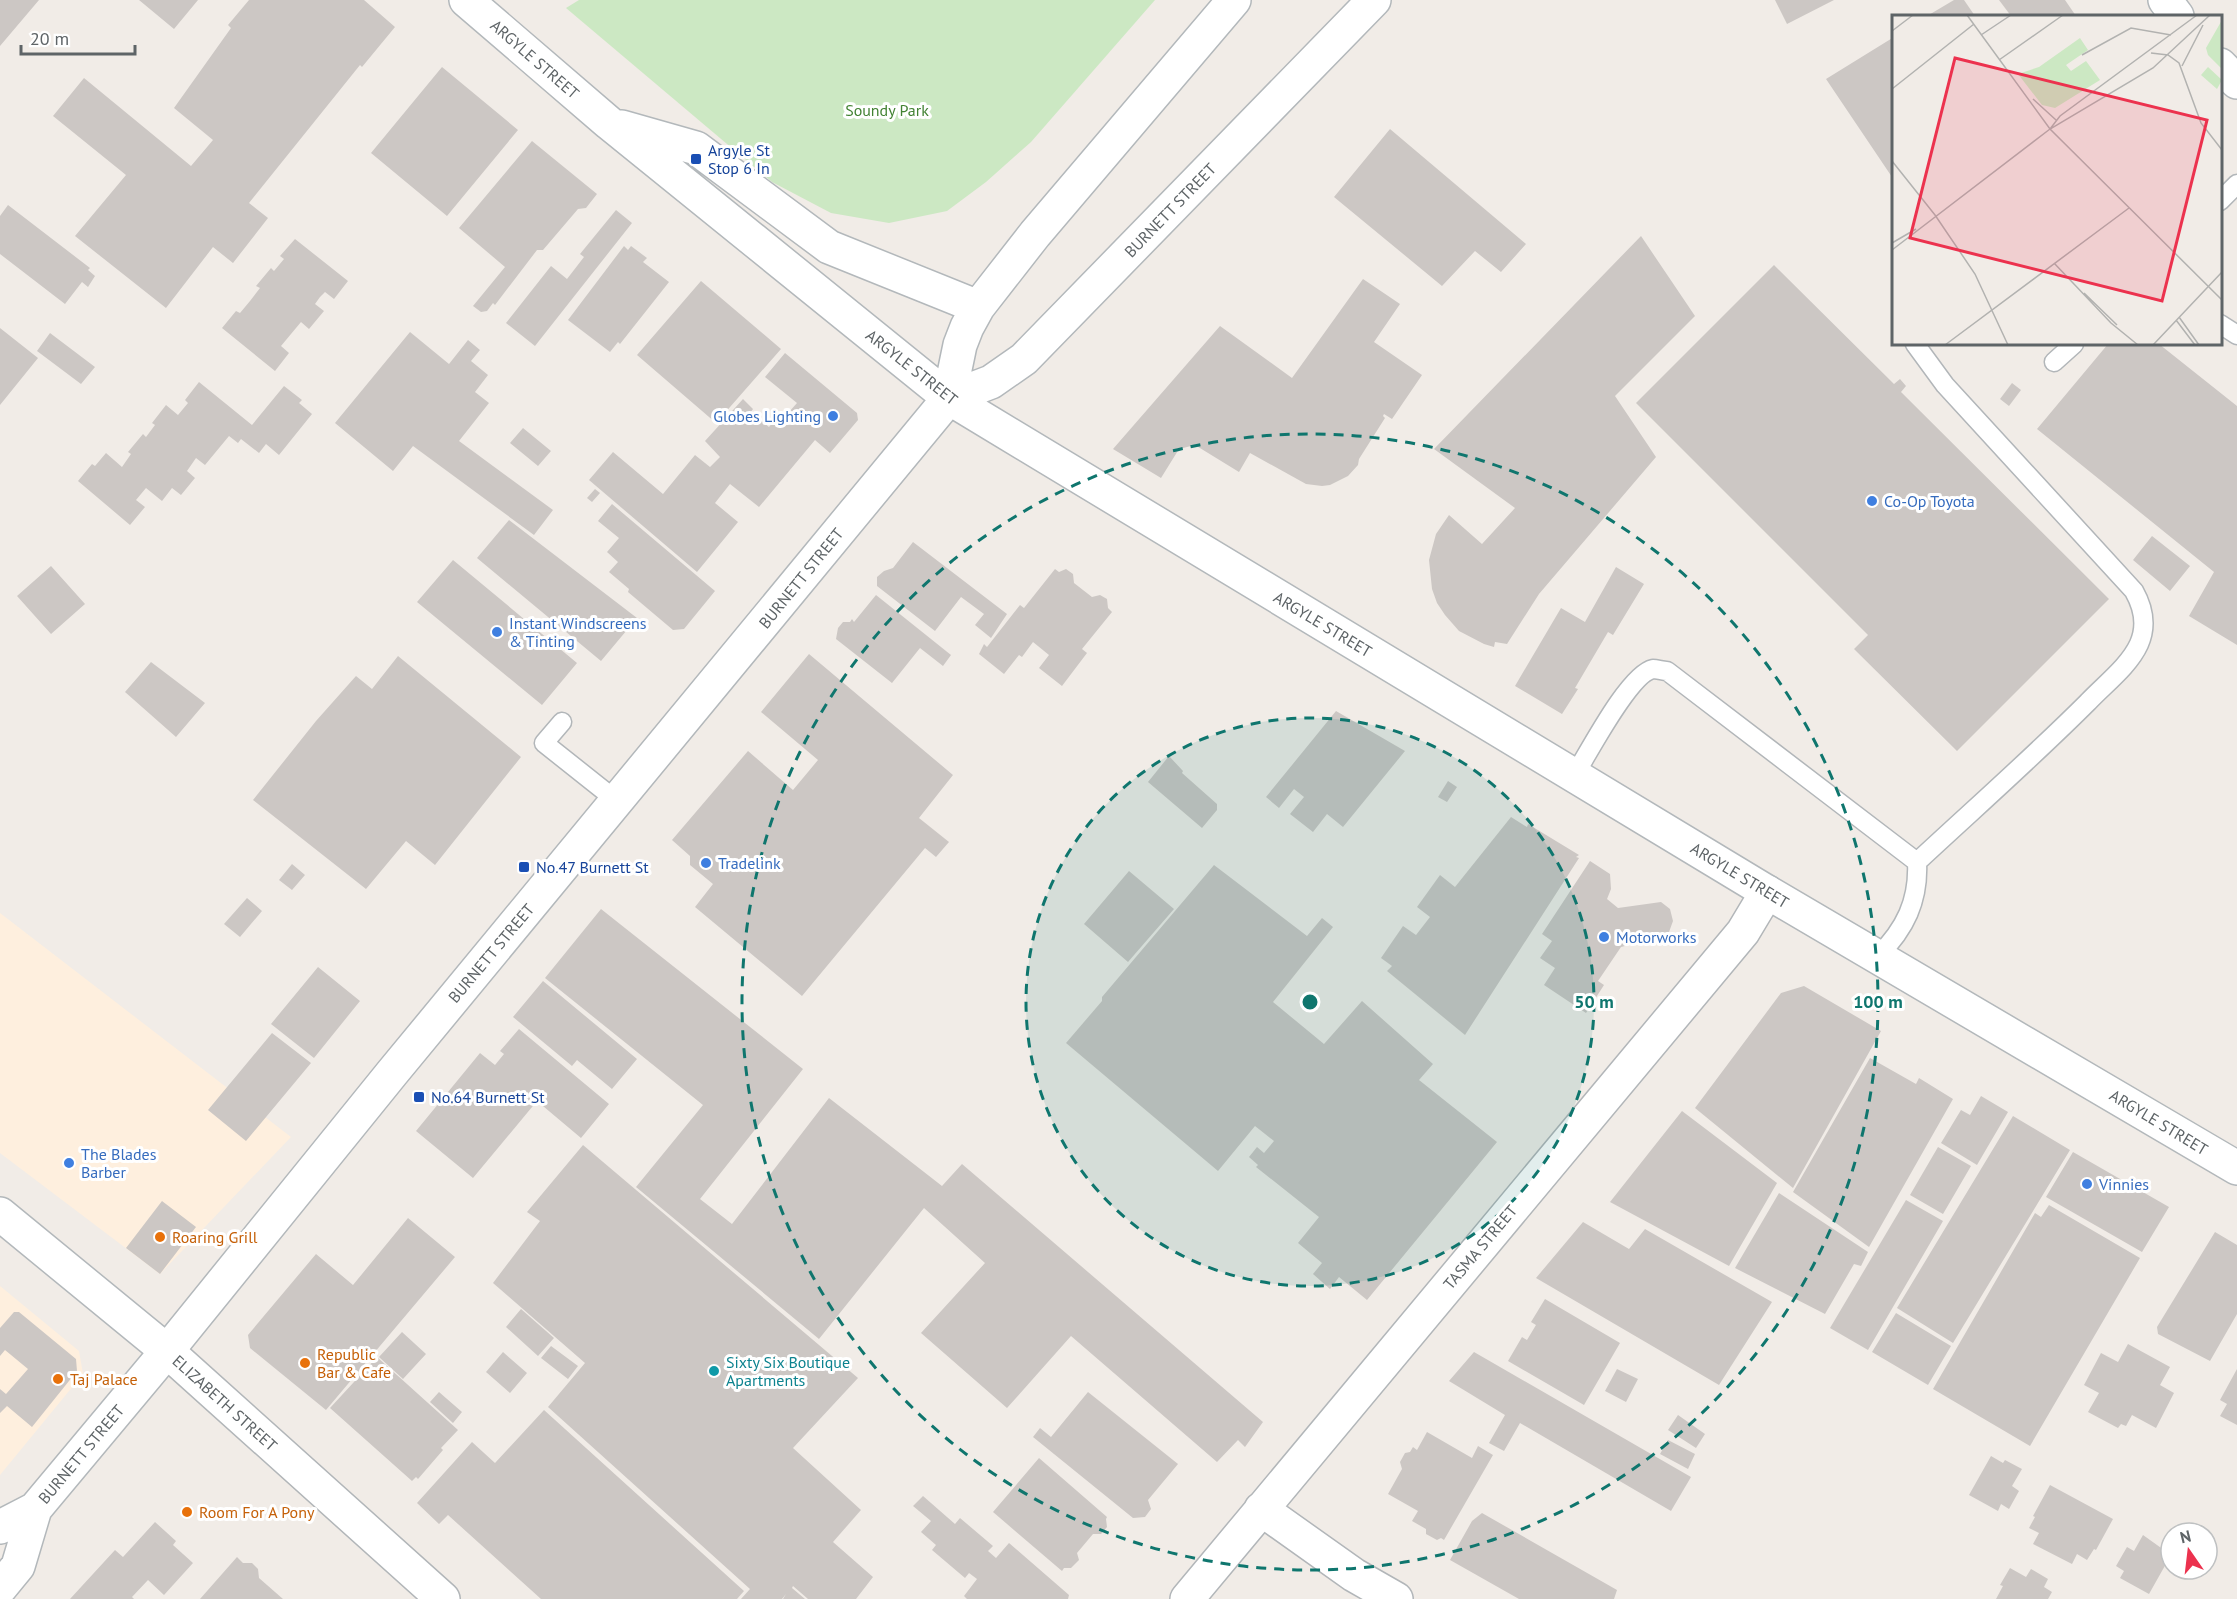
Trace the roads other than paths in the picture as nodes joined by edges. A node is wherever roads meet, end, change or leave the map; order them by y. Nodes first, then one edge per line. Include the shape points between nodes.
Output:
1 (466, 0) edge
2 (1234, 0) edge
3 (1374, 0) edge
4 (2165, 0) edge
5 (2176, 15) edge
6 (2222, 67) edge
7 (2237, 82) edge
8 (609, 123) junction
9 (2237, 184) edge
10 (2222, 199) edge
11 (978, 307) junction
12 (2222, 325) edge
13 (2237, 335) edge
14 (1916, 345) edge
15 (2073, 345) edge
16 (2054, 362) dead end
17 (949, 398) junction
18 (562, 722) dead end
19 (1574, 776) junction
20 (617, 801) junction
21 (1917, 862) junction
22 (1767, 892) junction
23 (1878, 956) junction
24 (2237, 1168) edge
25 (0, 1214) edge
26 (167, 1351) junction
27 (35, 1509) junction
28 (1261, 1509) junction
29 (0, 1527) edge
30 (0, 1588) edge
31 (443, 1599) edge
32 (1187, 1599) edge
33 (1396, 1599) edge

1 - 8 main road, ARGYLE STREET
2 - 11 main road, BURNETT STREET
3 - 17 main road, BURNETT STREET via 1024,359 990,382
4 - 5 main road
6 - 7 main road
8 - 11 main road via 696,148 829,247
8 - 17 main road, ARGYLE STREET
9 - 10 lane
11 - 17 main road, BURNETT STREET via 960,345
12 - 13 lane
14 - 21 lane via 1945,385 2134,591 2142,606 2143,624 2140,642 2131,658
15 - 16 lane
17 - 19 main road, ARGYLE STREET
17 - 20 main road, BURNETT STREET
18 - 20 lane via 544,743
19 - 21 lane via 1618,703 1640,676 1653,669 1667,671
19 - 22 main road, ARGYLE STREET
20 - 26 main road, BURNETT STREET
21 - 23 lane via 1918,882 1907,919
22 - 23 main road, ARGYLE STREET
22 - 28 main road, TASMA STREET via 1743,932
23 - 24 main road, ARGYLE STREET
25 - 26 main road, ELIZABETH STREET
26 - 27 main road, BURNETT STREET
26 - 31 main road, ELIZABETH STREET
27 - 29 main road, BURNETT STREET
27 - 30 main road, BURNETT STREET via 18,1566
28 - 32 main road, TASMA STREET
28 - 33 main road via 1354,1575

